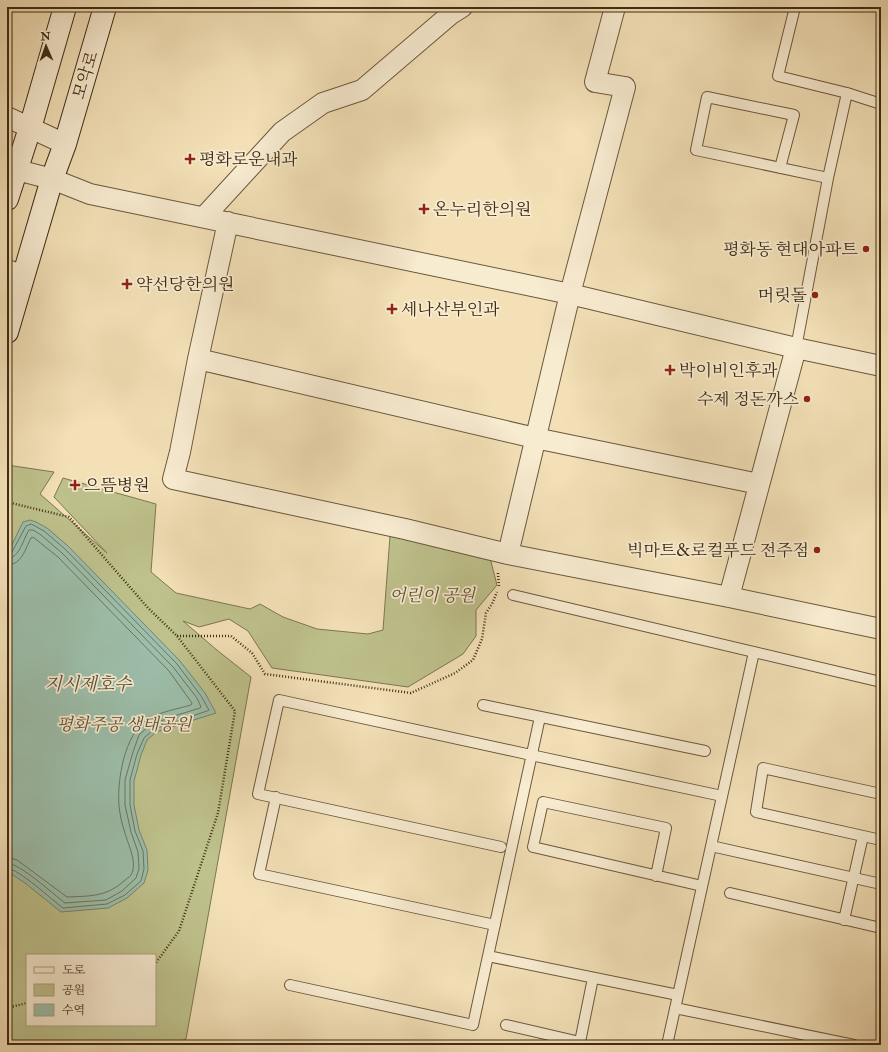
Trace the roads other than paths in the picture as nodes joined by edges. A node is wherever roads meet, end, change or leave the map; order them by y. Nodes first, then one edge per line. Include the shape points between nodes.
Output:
1 (65, 7) edge
2 (105, 7) edge
3 (462, 7) edge
4 (615, 7) edge
5 (795, 7) edge
6 (599, 68) dead end
7 (847, 93) junction
8 (881, 104) edge
9 (7, 117) edge
10 (30, 128) junction
11 (65, 144) junction
12 (780, 168) junction
13 (17, 170) junction
14 (828, 178) junction
15 (52, 179) junction
16 (7, 199) edge
17 (204, 217) junction
18 (228, 222) junction
19 (15, 272) edge
20 (570, 294) junction
21 (7, 332) edge
22 (796, 348) junction
23 (198, 359) junction
24 (881, 366) edge
25 (535, 438) junction
26 (759, 484) junction
27 (508, 554) junction
28 (513, 595) dead end
29 (729, 597) junction
30 (881, 628) edge
31 (754, 652) junction
32 (881, 682) edge
33 (483, 705) dead end
34 (540, 717) junction
35 (705, 751) dead end
36 (531, 756) junction
37 (881, 794) edge
38 (722, 796) junction
39 (276, 797) junction
40 (863, 836) junction
41 (881, 840) edge
42 (711, 846) junction
43 (501, 847) dead end
44 (656, 876) junction
45 (854, 878) junction
46 (881, 884) edge
47 (702, 886) junction
48 (730, 893) dead end
49 (844, 920) junction
50 (495, 925) junction
51 (881, 928) edge
52 (488, 956) junction
53 (593, 978) junction
54 (290, 985) dead end
55 (678, 995) junction
56 (675, 1008) junction
57 (506, 1025) dead end
58 (667, 1045) edge
59 (854, 1045) edge

1 - 10 street
2 - 11 street, 모악로
3 - 17 street via 362,90 323,103 282,132
4 - 6 street
4 - 20 street via 595,82 625,87
5 - 7 lane via 778,76
7 - 8 lane
7 - 14 lane
9 - 10 street
10 - 11 street
10 - 13 street
11 - 15 street, 모악로
12 - 12 lane via 696,150 707,97 794,115
12 - 14 lane
13 - 15 street
13 - 16 street
14 - 22 lane
15 - 17 street via 90,194
15 - 19 street, 모악로
17 - 18 street
18 - 20 street
18 - 23 street
19 - 21 street, 모악로
20 - 22 street
20 - 25 street
22 - 24 street
22 - 26 street
23 - 25 street
23 - 27 street via 173,479
25 - 26 street
25 - 27 street
26 - 29 street
27 - 29 street
28 - 31 lane
29 - 30 street
31 - 32 lane
31 - 38 lane
33 - 34 lane
34 - 35 lane
34 - 36 lane
36 - 38 lane
36 - 39 lane via 279,700 258,794
36 - 50 lane
37 - 40 lane via 763,768 756,812
38 - 42 lane
39 - 43 lane
39 - 50 lane via 259,874
40 - 41 lane
40 - 45 lane
42 - 45 lane
42 - 47 lane
44 - 44 lane via 533,847 543,802 666,828
44 - 47 lane
45 - 46 lane
45 - 49 lane
47 - 55 lane
48 - 49 lane
49 - 51 lane
50 - 52 lane
52 - 53 lane
52 - 54 lane via 474,1025
53 - 55 lane
53 - 57 lane via 580,1042
55 - 56 lane
56 - 58 lane
56 - 59 lane

